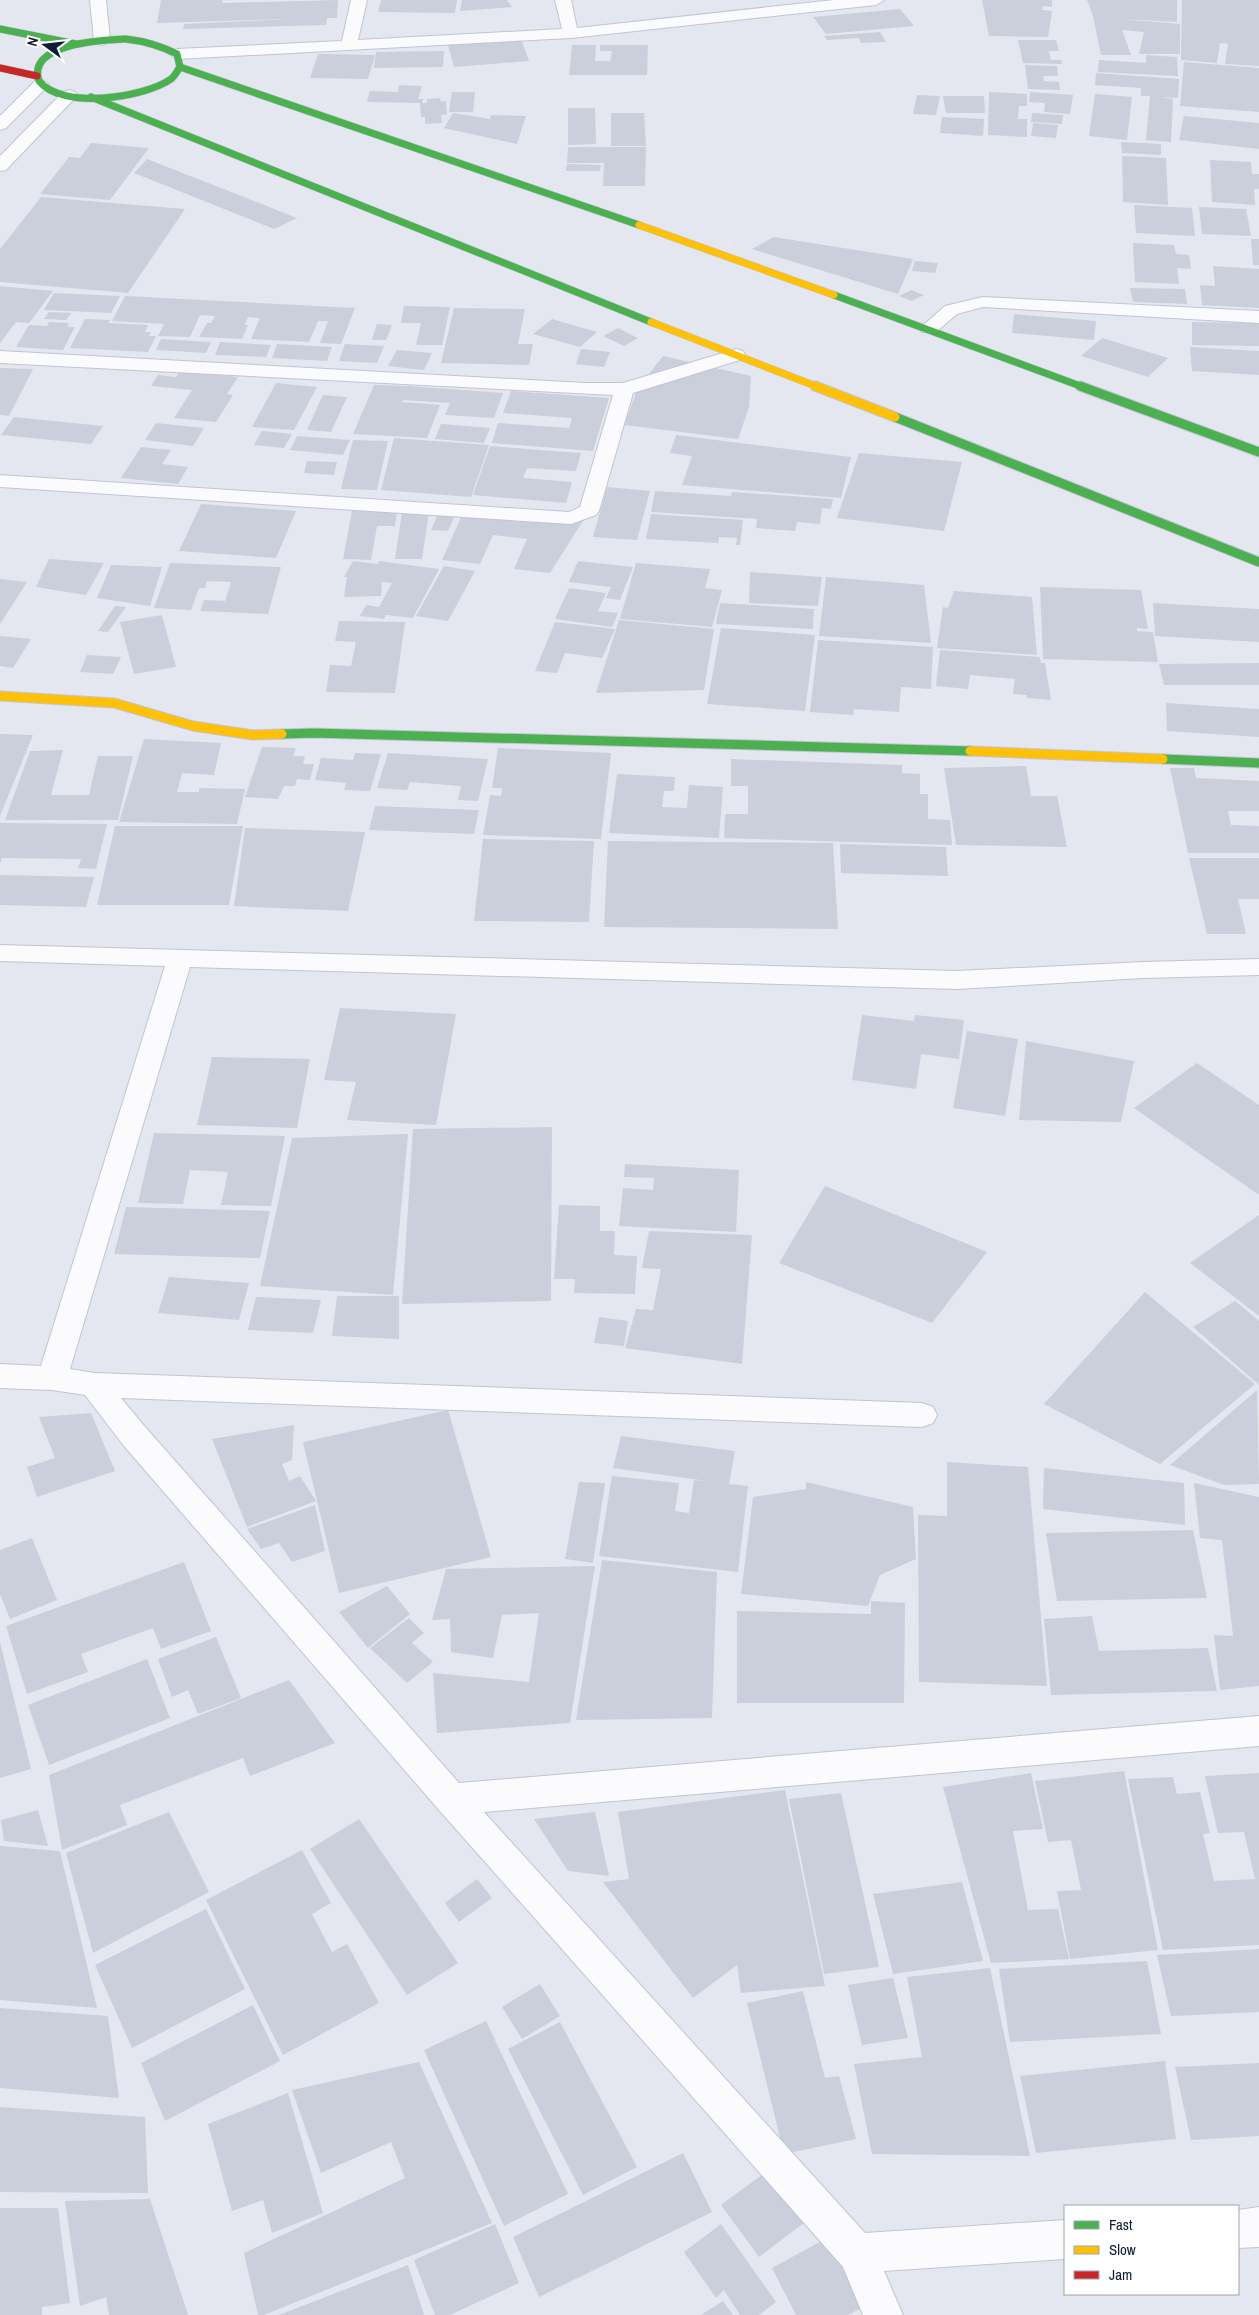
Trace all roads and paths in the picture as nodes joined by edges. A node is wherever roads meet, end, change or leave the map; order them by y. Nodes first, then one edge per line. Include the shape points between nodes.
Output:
1 (98, 0) edge
2 (359, 0) edge
3 (563, 0) edge
4 (876, 0) edge
5 (0, 29) edge
6 (571, 33) junction
7 (102, 40) junction
8 (76, 44) junction
9 (349, 45) junction
10 (179, 61) junction
11 (0, 68) edge
12 (39, 80) junction
13 (69, 95) junction
14 (92, 98) junction
15 (0, 125) edge
16 (0, 166) edge
17 (1259, 317) edge
18 (929, 328) junction
19 (736, 355) junction
20 (0, 357) edge
21 (624, 389) junction
22 (1259, 452) edge
23 (0, 481) edge
24 (1259, 562) edge
25 (0, 696) edge
26 (1259, 763) edge
27 (0, 953) edge
28 (180, 958) junction
29 (1258, 968) edge
30 (0, 1376) edge
31 (52, 1378) junction
32 (94, 1385) junction
33 (922, 1415) dead end
34 (1259, 1731) edge
35 (452, 1798) junction
36 (1259, 2227) edge
37 (1239, 2229) edge
38 (1064, 2240) edge
39 (857, 2253) junction
40 (883, 2315) edge

1 - 7 street
2 - 9 street
3 - 6 street
4 - 6 street
5 - 8 street
6 - 9 street
7 - 8 street
7 - 10 street via 148,41 166,47
8 - 12 street via 50,55 37,69
9 - 10 street
10 - 14 street via 171,79 151,90
10 - 18 street
11 - 12 street
12 - 13 street via 52,91
12 - 15 street
13 - 14 street
13 - 16 street
14 - 19 street
17 - 18 street via 983,302 951,310
18 - 22 street
19 - 21 street
19 - 24 street
20 - 21 street
21 - 23 street via 590,511 570,518
25 - 26 street via 114,703 193,726 253,735 314,733 944,750
27 - 28 street
28 - 29 street via 957,980 1143,970
28 - 31 street
30 - 31 street
31 - 32 street
32 - 33 street
32 - 35 street via 135,1437
34 - 35 street
35 - 39 street
36 - 37 street
38 - 39 street
39 - 40 street

